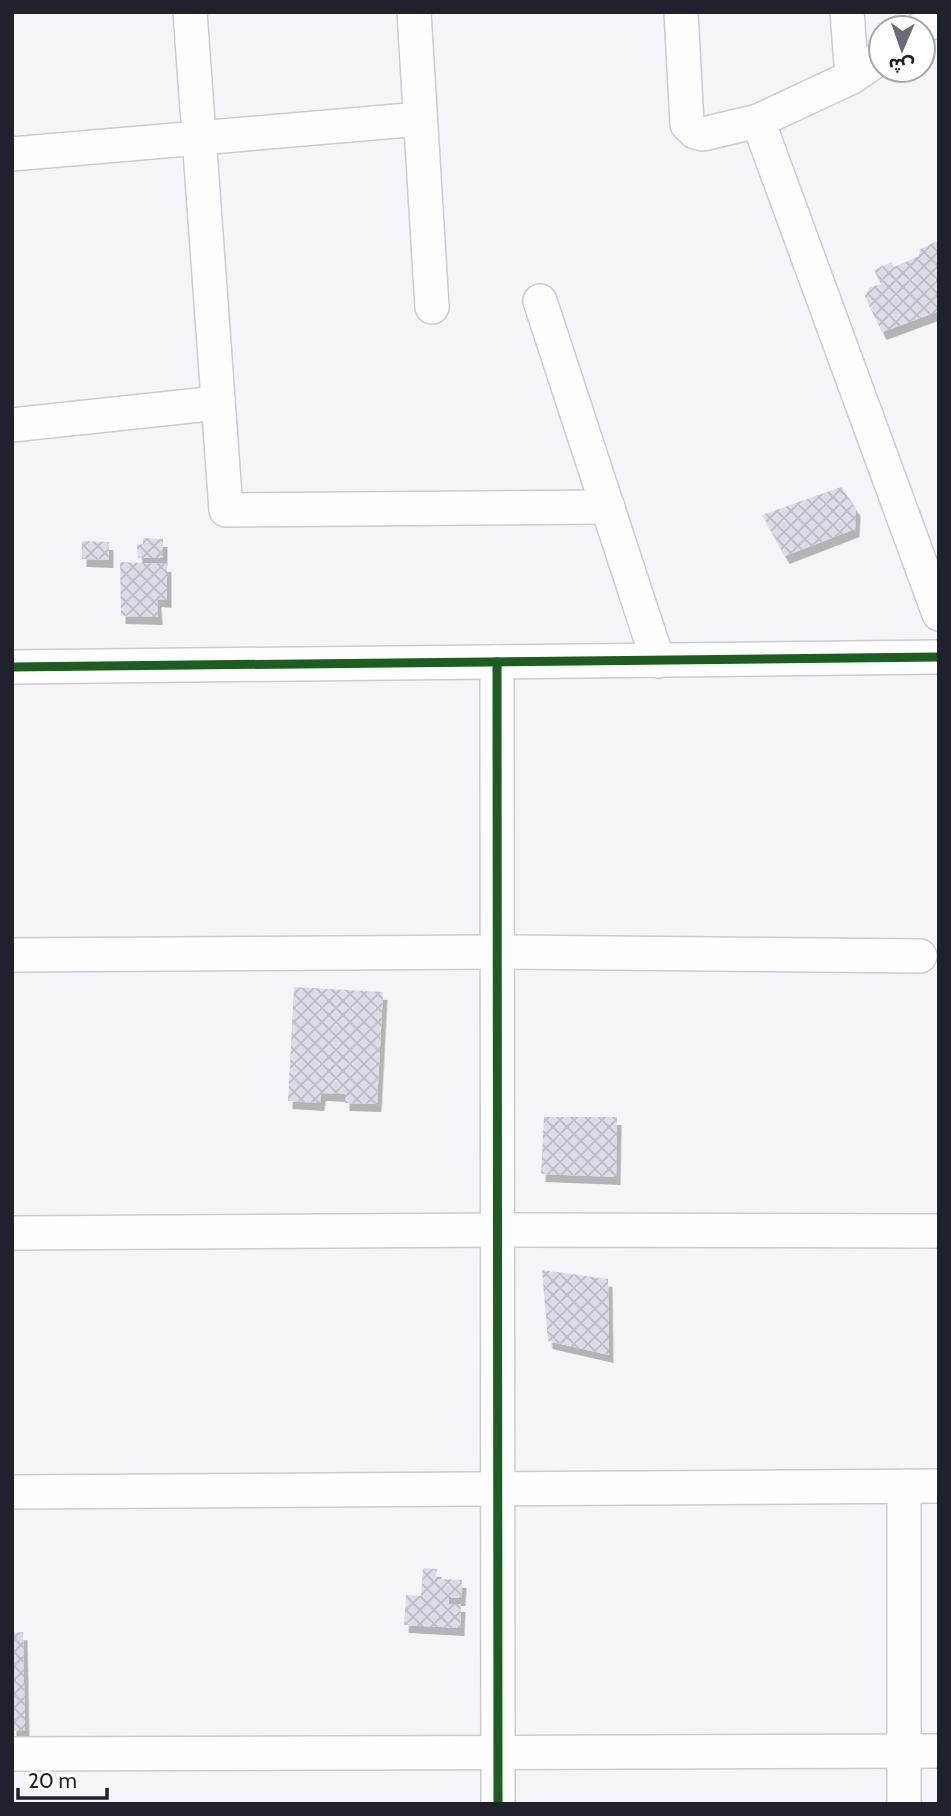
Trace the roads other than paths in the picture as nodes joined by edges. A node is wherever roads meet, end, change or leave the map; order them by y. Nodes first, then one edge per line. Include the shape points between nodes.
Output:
1 (190, 12) edge
2 (414, 12) edge
3 (681, 12) edge
4 (847, 12) edge
5 (867, 67) edge
6 (852, 77) junction
7 (420, 119) junction
8 (758, 121) junction
9 (200, 138) junction
10 (12, 155) edge
11 (540, 301) dead end
12 (432, 307) dead end
13 (218, 403) junction
14 (12, 425) edge
15 (608, 507) junction
16 (939, 614) edge
17 (939, 657) edge
18 (659, 661) junction
19 (496, 662) junction
20 (12, 667) edge
21 (496, 952) junction
22 (12, 955) edge
23 (920, 956) dead end
24 (497, 1230) junction
25 (939, 1231) edge
26 (12, 1233) edge
27 (904, 1486) junction
28 (939, 1486) edge
29 (497, 1489) junction
30 (12, 1492) edge
31 (904, 1751) junction
32 (939, 1751) edge
33 (498, 1752) junction
34 (12, 1754) edge
35 (498, 1804) edge
36 (904, 1804) edge

1 - 9 street
2 - 7 street
3 - 8 street via 687,124 703,134
4 - 6 street
5 - 6 street
6 - 8 street
7 - 9 street
7 - 12 street
8 - 16 street
9 - 10 street
9 - 13 street
11 - 15 street
13 - 14 street
13 - 15 street via 226,510
15 - 18 street
17 - 18 street
18 - 19 street
19 - 20 street
19 - 21 street
21 - 22 street
21 - 23 street
21 - 24 street
24 - 25 street
24 - 26 street
24 - 29 street
27 - 28 street
27 - 29 street
27 - 31 street
29 - 30 street
29 - 33 street
31 - 32 street
31 - 33 street
31 - 36 street
33 - 34 street
33 - 35 street

